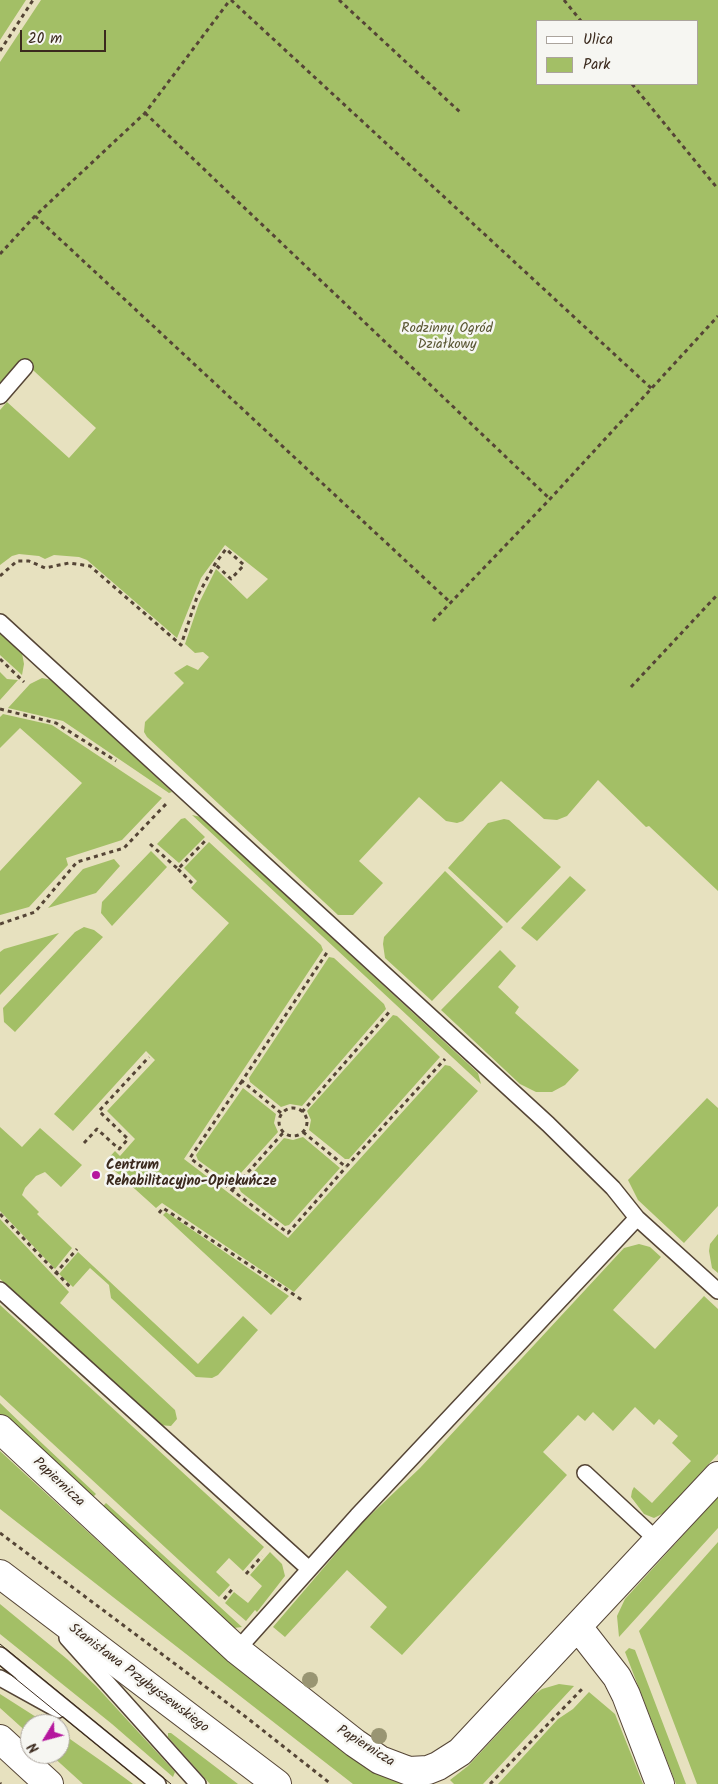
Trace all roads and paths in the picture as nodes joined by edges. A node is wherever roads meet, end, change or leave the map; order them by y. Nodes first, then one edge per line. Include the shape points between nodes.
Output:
1 (33, 0) edge
2 (230, 0) edge
3 (339, 0) edge
4 (564, 0) edge
5 (580, 20) edge
6 (0, 51) edge
7 (633, 85) edge
8 (145, 113) junction
9 (461, 113) dead end
10 (718, 189) edge
11 (35, 216) junction
12 (0, 254) edge
13 (718, 316) edge
14 (25, 367) dead end
15 (652, 389) junction
16 (0, 396) edge
17 (550, 499) junction
18 (215, 564) junction
19 (0, 576) edge
20 (718, 594) edge
21 (451, 602) junction
22 (432, 621) dead end
23 (0, 622) edge
24 (0, 659) edge
25 (24, 682) dead end
26 (631, 687) dead end
27 (170, 800) dead end
28 (210, 836) dead end
29 (150, 844) dead end
30 (178, 869) junction
31 (192, 883) dead end
32 (0, 924) edge
33 (330, 949) dead end
34 (393, 1007) dead end
35 (149, 1057) dead end
36 (447, 1057) dead end
37 (242, 1081) junction
38 (302, 1112) junction
39 (281, 1113) junction
40 (303, 1132) junction
41 (283, 1133) junction
42 (84, 1144) dead end
43 (346, 1167) junction
44 (232, 1190) junction
45 (159, 1213) dead end
46 (0, 1214) edge
47 (637, 1218) junction
48 (77, 1249) dead end
49 (55, 1274) junction
50 (72, 1289) dead end
51 (0, 1290) edge
52 (718, 1291) edge
53 (302, 1300) dead end
54 (0, 1429) edge
55 (585, 1473) dead end
56 (718, 1476) edge
57 (0, 1533) edge
58 (658, 1541) junction
59 (310, 1569) junction
60 (0, 1574) edge
61 (234, 1587) dead end
62 (24, 1592) junction
63 (220, 1604) dead end
64 (578, 1627) junction
65 (238, 1650) junction
66 (0, 1655) edge
67 (0, 1678) edge
68 (582, 1689) dead end
69 (104, 1738) junction
70 (0, 1739) edge
71 (49, 1784) edge
72 (158, 1784) edge
73 (198, 1784) edge
74 (277, 1784) edge
75 (332, 1784) edge
76 (490, 1784) edge
77 (660, 1784) edge

1 - 6 path
2 - 8 path
2 - 15 path
3 - 9 path
4 - 5 path
7 - 10 path
8 - 11 path
8 - 17 path
11 - 12 path
11 - 21 path
13 - 15 path
14 - 16 lane
15 - 17 path
17 - 21 path
18 - 18 path via 226,549 244,565 231,579
18 - 19 path via 197,597 181,645 90,566 77,563 45,568 29,561 17,561
20 - 26 path
21 - 22 path
23 - 47 lane via 548,1124 613,1188
24 - 25 path
27 - 32 path via 124,848 77,862 35,912
28 - 30 path
29 - 30 path
30 - 31 path
33 - 37 path
34 - 38 path
35 - 42 path via 99,1111 128,1140 119,1149 97,1129
36 - 43 path
37 - 39 path
37 - 44 path via 190,1158
38 - 39 path via 292,1108
38 - 40 path via 307,1121
39 - 41 path via 278,1123
40 - 41 path via 293,1136
40 - 43 path
41 - 44 path
43 - 44 path via 288,1233
45 - 53 path via 163,1208
46 - 49 path
47 - 52 lane
47 - 59 lane
48 - 49 path
49 - 50 path
51 - 59 lane
54 - 65 street, Papiernicza
55 - 58 lane
56 - 58 street, Papiernicza
57 - 75 path
58 - 64 street, Papiernicza
59 - 65 lane
60 - 62 street, Stanisława Przybyszewskiego
61 - 63 path
62 - 73 lane
62 - 74 street, Stanisława Przybyszewskiego
64 - 65 street, Papiernicza via 460,1752 438,1766 419,1771 399,1768 355,1743
64 - 77 street via 617,1676
66 - 69 lane
67 - 69 lane
68 - 76 path
69 - 72 lane
70 - 71 street

